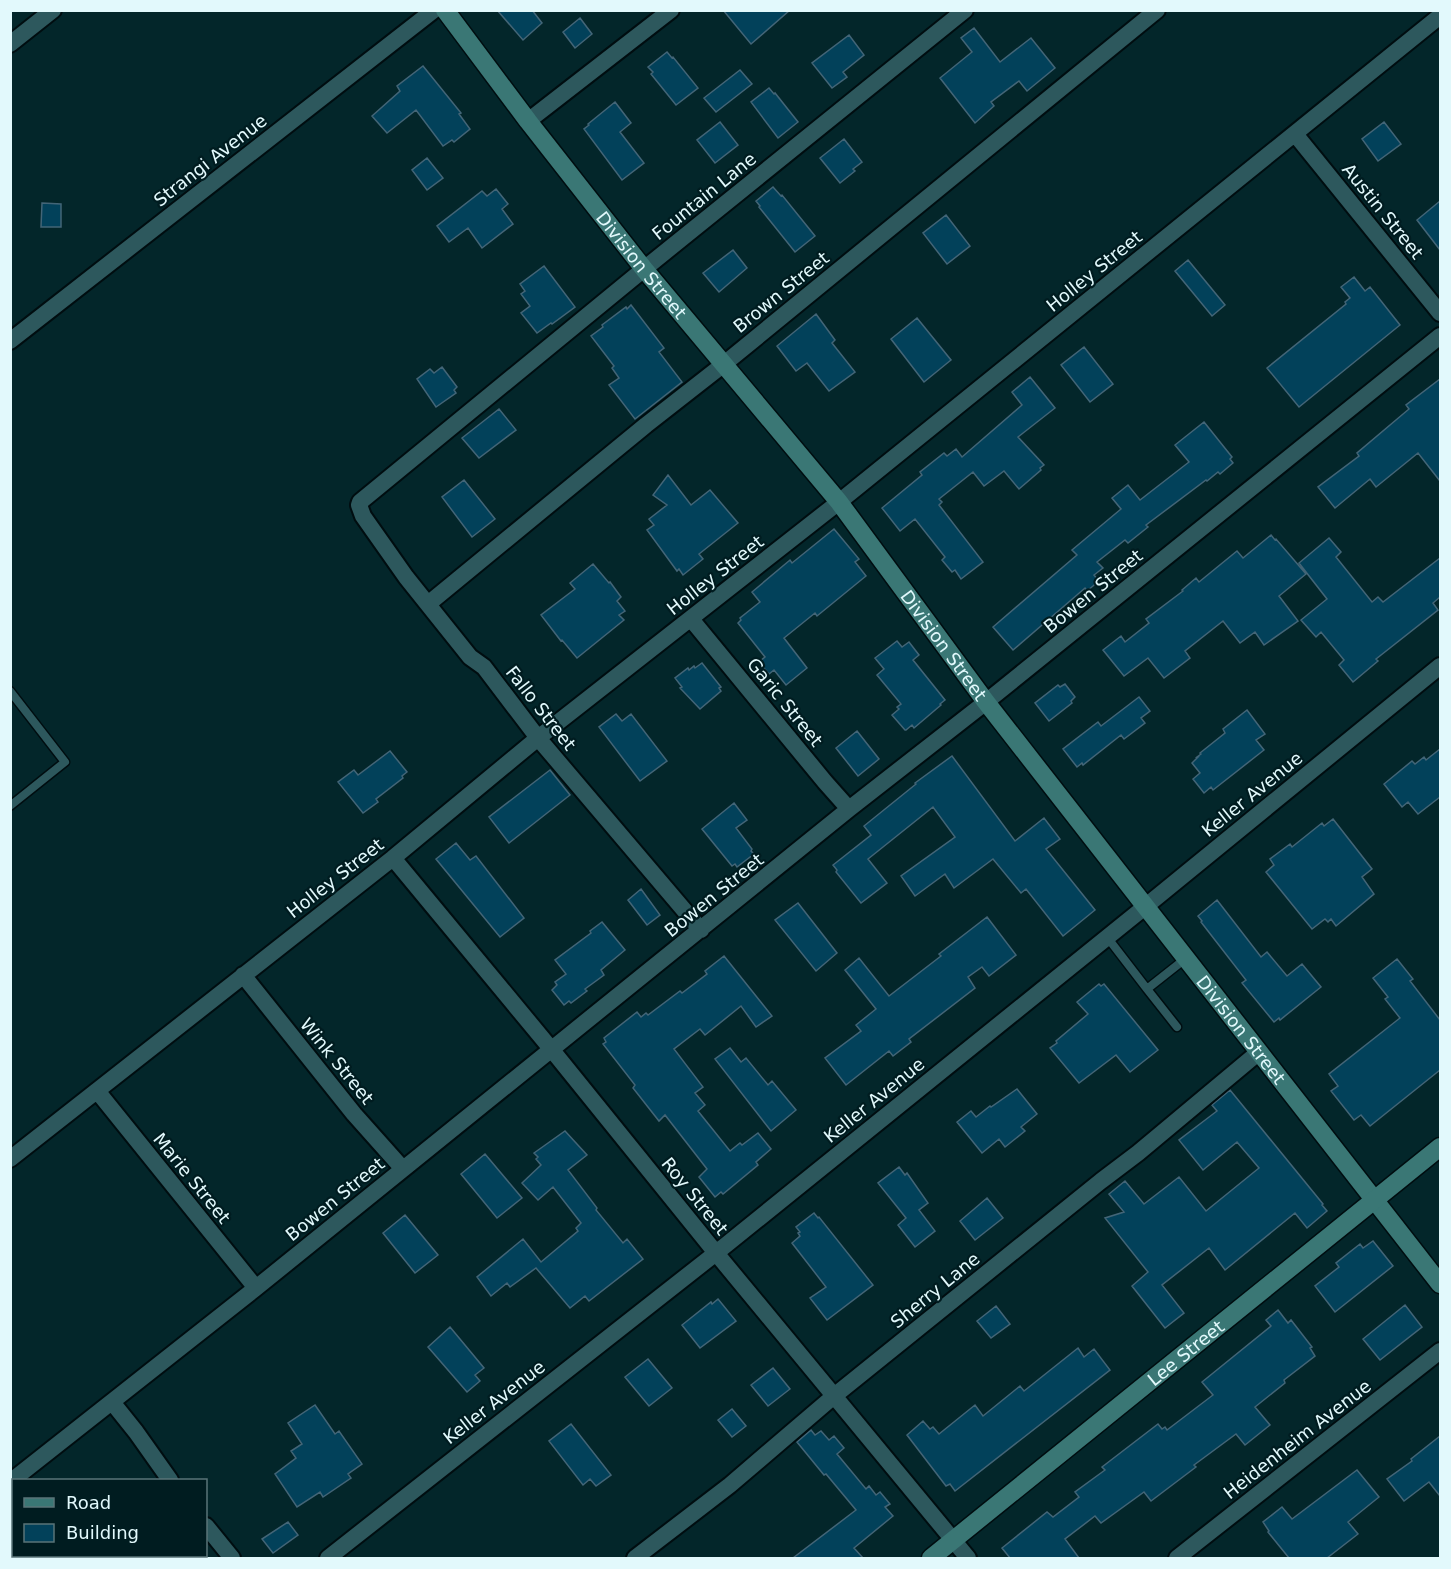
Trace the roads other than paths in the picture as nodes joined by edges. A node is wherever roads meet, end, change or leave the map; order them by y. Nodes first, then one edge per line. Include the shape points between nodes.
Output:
1 (53, 10) edge
2 (434, 10) edge
3 (445, 10) edge
4 (671, 10) edge
5 (965, 10) edge
6 (1157, 10) edge
7 (1440, 16) edge
8 (10, 44) edge
9 (528, 122) junction
10 (1295, 134) junction
11 (644, 269) junction
12 (1440, 313) edge
13 (1440, 336) edge
14 (10, 340) edge
15 (724, 364) junction
16 (838, 502) junction
17 (359, 506) joint
18 (428, 604) junction
19 (691, 619) junction
20 (1440, 666) edge
21 (10, 691) edge
22 (986, 702) junction
23 (538, 738) junction
24 (10, 806) edge
25 (849, 809) junction
26 (393, 858) junction
27 (1146, 906) junction
28 (701, 930) junction
29 (1107, 937) junction
30 (1185, 958) junction
31 (243, 975) junction
32 (1147, 989) junction
33 (1177, 1027) dead end
34 (552, 1050) junction
35 (1259, 1053) junction
36 (98, 1092) junction
37 (1440, 1147) edge
38 (10, 1159) edge
39 (403, 1169) junction
40 (1374, 1200) junction
41 (716, 1253) junction
42 (1440, 1283) edge
43 (256, 1288) junction
44 (1440, 1351) edge
45 (834, 1396) junction
46 (112, 1402) junction
47 (14, 1479) edge
48 (169, 1479) edge
49 (207, 1527) edge
50 (954, 1540) junction
51 (232, 1558) edge
52 (328, 1558) edge
53 (635, 1558) edge
54 (931, 1558) edge
55 (968, 1558) edge
56 (1177, 1558) edge

1 - 8 street
2 - 14 street, Strangi Avenue
3 - 9 main road, Division Street
4 - 9 street
5 - 11 street, Fountain Lane
6 - 15 street, Brown Street
7 - 10 street, Holley Street
9 - 11 main road, Division Street
10 - 12 street, Austin Street
10 - 16 street, Holley Street
11 - 15 main road, Division Street
11 - 17 street, Fountain Lane via 365,496
13 - 22 street, Bowen Street
15 - 16 main road, Division Street
15 - 18 street, Brown Street
16 - 19 street, Holley Street
16 - 22 main road, Division Street
17 - 18 street, Fallo Street
18 - 23 street, Fallo Street via 470,657 484,667
19 - 23 street, Holley Street
19 - 25 street, Garic Street
20 - 27 street, Keller Avenue
21 - 24 lane via 65,762
22 - 25 street, Bowen Street
22 - 27 main road, Division Street
23 - 26 street, Holley Street
23 - 28 street, Fallo Street
25 - 28 street, Bowen Street
26 - 31 street, Holley Street
26 - 34 street, Roy Street
27 - 29 street, Keller Avenue
27 - 30 main road, Division Street
28 - 34 street, Bowen Street
29 - 32 lane
29 - 41 street, Keller Avenue
30 - 32 lane
30 - 35 main road, Division Street
31 - 36 street, Holley Street
31 - 39 street, Wink Street
32 - 33 lane
34 - 39 street, Bowen Street
34 - 41 street, Roy Street
35 - 40 main road, Division Street
35 - 45 street, Sherry Lane
36 - 38 street, Holley Street
36 - 43 street, Marie Street
37 - 40 main road, Lee Street
39 - 43 street, Bowen Street
40 - 42 main road, Division Street
40 - 50 main road, Lee Street
41 - 45 street, Roy Street
41 - 52 street, Keller Avenue
43 - 46 street, Bowen Street
44 - 56 street, Heidenheim Avenue
45 - 50 street, Roy Street
45 - 53 street, Sherry Lane via 730,1485
46 - 47 street, Bowen Street
46 - 48 street
49 - 51 street
50 - 54 main road, Lee Street
50 - 55 street, Roy Street

